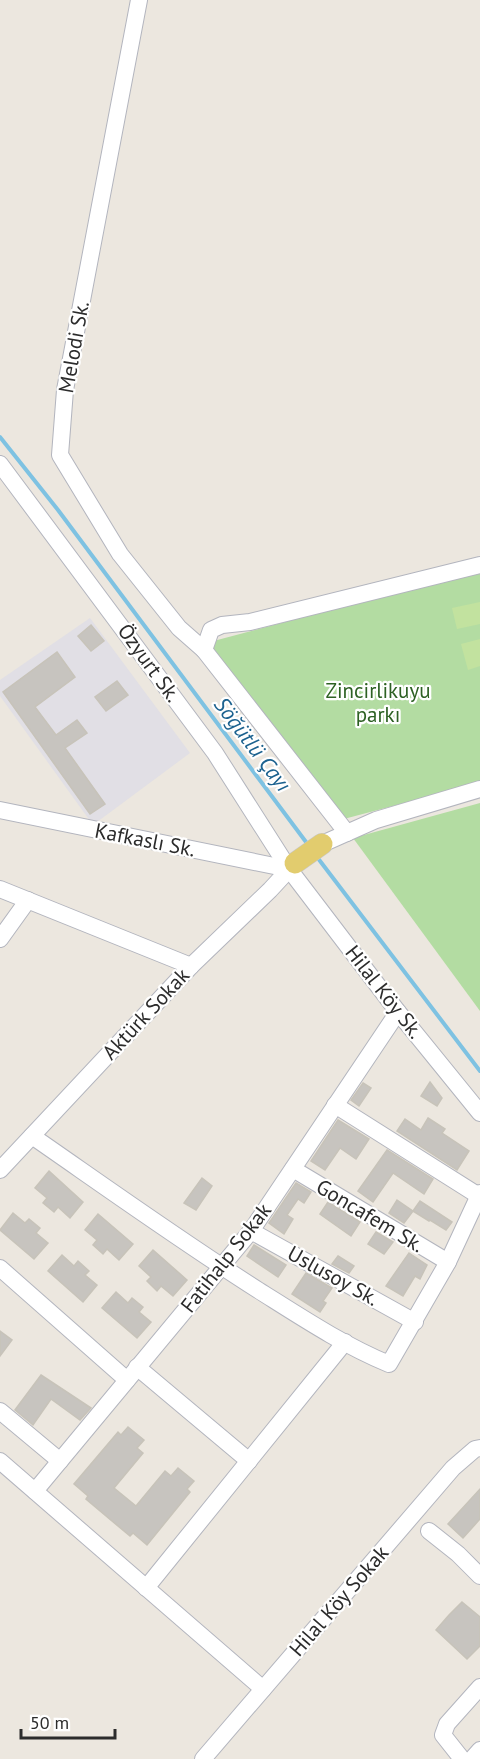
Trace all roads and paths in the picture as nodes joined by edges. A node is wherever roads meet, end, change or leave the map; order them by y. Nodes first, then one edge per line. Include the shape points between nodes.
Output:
1 (139, 0) edge
2 (0, 464) edge
3 (480, 565) edge
4 (204, 650) junction
5 (480, 789) edge
6 (0, 810) edge
7 (347, 832) junction
8 (322, 844) joint
9 (292, 866) junction
10 (0, 889) edge
11 (28, 900) junction
12 (0, 939) edge
13 (191, 966) junction
14 (398, 1012) junction
15 (335, 1105) junction
16 (480, 1113) edge
17 (32, 1136) junction
18 (293, 1169) junction
19 (0, 1170) edge
20 (479, 1194) edge
21 (250, 1231) junction
22 (448, 1262) junction
23 (221, 1266) junction
24 (0, 1268) edge
25 (415, 1322) junction
26 (345, 1342) junction
27 (132, 1374) junction
28 (0, 1411) edge
29 (480, 1448) edge
30 (0, 1461) edge
31 (60, 1461) junction
32 (249, 1461) junction
33 (35, 1491) junction
34 (429, 1531) dead end
35 (478, 1568) edge
36 (146, 1587) junction
37 (480, 1687) edge
38 (263, 1689) junction
39 (480, 1750) edge
40 (203, 1759) edge
41 (462, 1759) edge
42 (472, 1759) edge

1 - 4 street, Melodi Sk. via 65,390 60,455 120,554 179,628
2 - 9 street, Özyurt Sk. via 215,753
3 - 4 street via 222,626 211,630
4 - 7 street, Melodi Sk.
5 - 7 street
6 - 9 street, Kafkaslı Sk.
7 - 8 street
8 - 9 main road
9 - 13 street, Aktürk Sokak
9 - 14 street, Hilal Köy Sk.
10 - 11 street
11 - 12 street
11 - 13 street
13 - 17 street, Aktürk Sokak
14 - 15 street, Fatihalp Sokak
14 - 16 street, Hilal Köy Sk.
15 - 18 street, Fatihalp Sokak
15 - 20 street
17 - 19 street, Aktürk Sokak
17 - 23 street
18 - 21 street, Fatihalp Sokak
18 - 22 street, Goncafem Sk.
20 - 22 street
21 - 23 street, Fatihalp Sokak
21 - 25 street, Uslusoy Sk.
22 - 25 street
23 - 26 street
23 - 27 street, Fatihalp Sokak
24 - 27 street
25 - 26 street via 389,1364
26 - 32 street
27 - 31 street, Fatihalp Sokak
27 - 32 street
28 - 31 street
29 - 38 street, Hilal Köy Sokak via 453,1468
30 - 33 street
31 - 33 street, Fatihalp Sokak
32 - 36 street
33 - 36 street
34 - 35 street
36 - 38 street
37 - 41 street via 447,1724 443,1736
38 - 40 street, Hilal Köy Sokak
39 - 42 street

